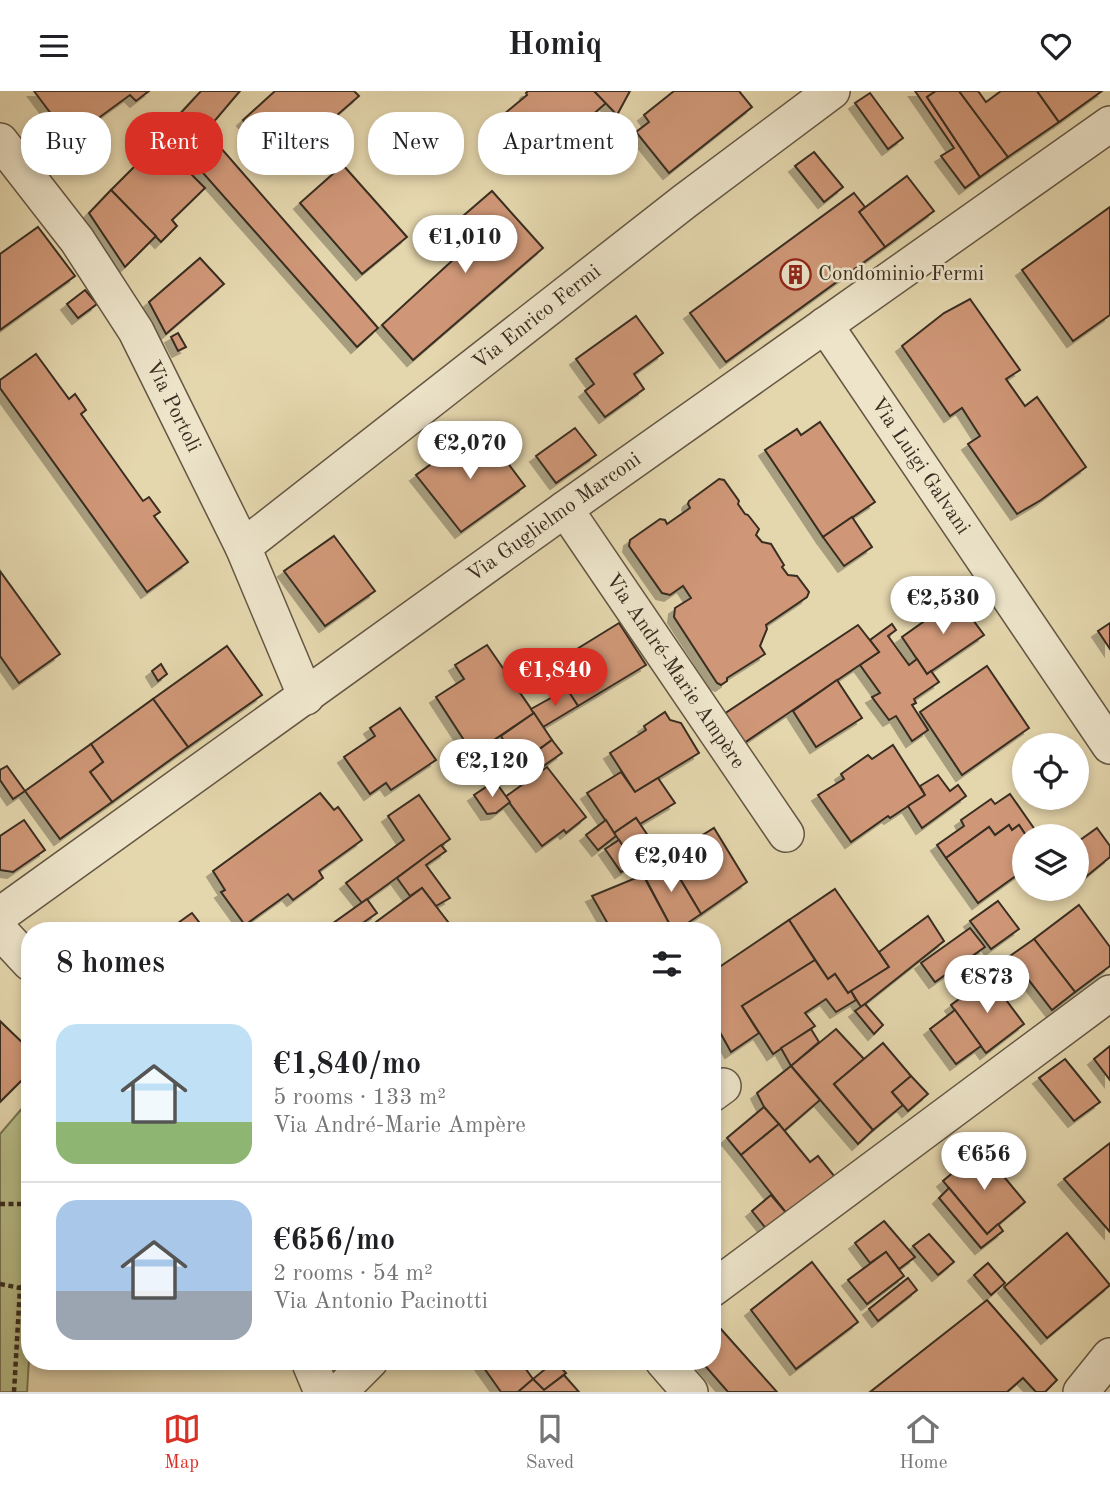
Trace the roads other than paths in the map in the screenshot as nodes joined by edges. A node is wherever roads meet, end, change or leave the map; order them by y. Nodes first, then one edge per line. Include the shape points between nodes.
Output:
1 (832, 91) edge
2 (1110, 124) edge
3 (0, 141) edge
4 (825, 325) junction
5 (565, 509) junction
6 (243, 547) junction
7 (306, 697) junction
8 (1110, 746) edge
9 (786, 834) dead end
10 (0, 915) edge
11 (0, 931) edge
12 (21, 953) edge
13 (1110, 993) edge
14 (721, 1282) edge
15 (1110, 1356) edge
16 (313, 1370) edge
17 (361, 1370) edge
18 (671, 1370) edge
19 (322, 1392) edge
20 (339, 1392) edge
21 (690, 1392) edge
22 (1081, 1392) edge

1 - 6 street, Via Enrico Fermi
2 - 4 street, Via Guglielmo Marconi
3 - 6 street, Via Portoli via 77,240 136,331
4 - 5 street, Via Guglielmo Marconi
4 - 8 street, Via Luigi Galvani
5 - 7 street, Via Guglielmo Marconi
5 - 9 street, Via André-Marie Ampère
6 - 7 street, Via Portoli
7 - 10 street, Via Guglielmo Marconi
11 - 12 street
13 - 14 street
15 - 22 street
16 - 19 street
17 - 20 street
18 - 21 street

